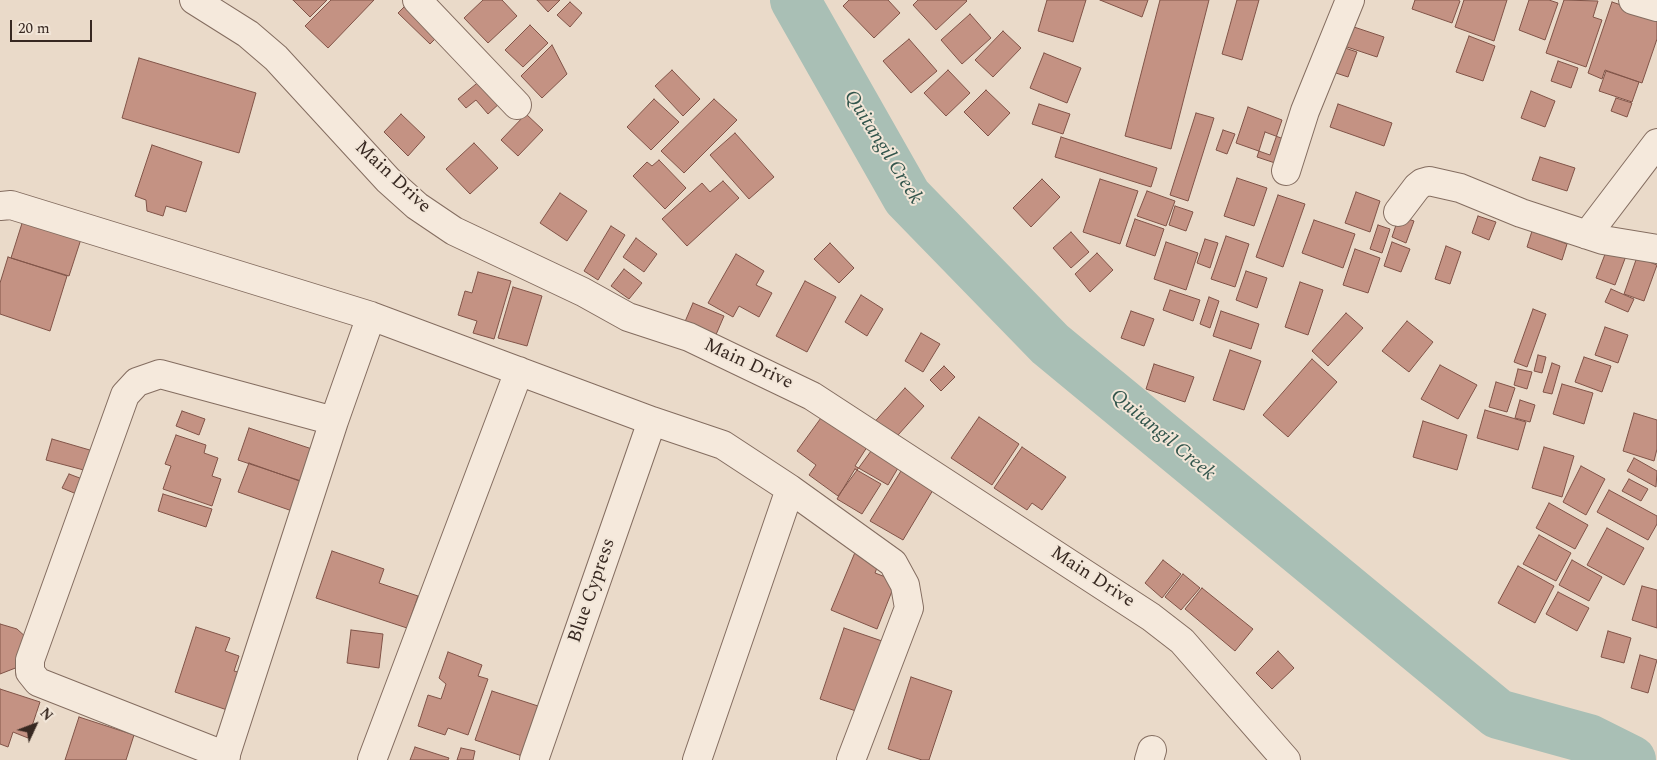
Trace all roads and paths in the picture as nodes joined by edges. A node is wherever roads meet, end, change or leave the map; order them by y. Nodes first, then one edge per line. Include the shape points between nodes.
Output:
1 (194, 0) edge
2 (417, 0) edge
3 (1350, 0) edge
4 (1633, 0) edge
5 (1657, 7) edge
6 (517, 105) dead end
7 (1657, 143) edge
8 (1286, 171) dead end
9 (0, 206) edge
10 (1398, 212) dead end
11 (1587, 235) junction
12 (1657, 249) edge
13 (371, 316) junction
14 (519, 372) junction
15 (334, 421) junction
16 (652, 421) junction
17 (790, 489) junction
18 (225, 758) edge
19 (372, 760) edge
20 (534, 760) edge
21 (697, 760) edge
22 (851, 760) edge
23 (1286, 760) edge

1 - 23 street, Main Drive via 248,34 276,58 416,206 454,231 628,317 689,337 812,396 1152,617 1182,641
2 - 6 street
3 - 8 street
4 - 5 street
7 - 11 street
9 - 13 street via 10,205
10 - 11 street via 1417,187 1429,181 1460,188
11 - 12 street
13 - 14 street
13 - 15 street
14 - 16 street
14 - 19 street
15 - 18 street
15 - 18 street via 160,374 137,382 125,395 30,660 30,672 38,682
16 - 17 street via 723,445
16 - 20 street, Blue Cypress
17 - 21 street
17 - 22 street via 893,563 904,585 909,608

